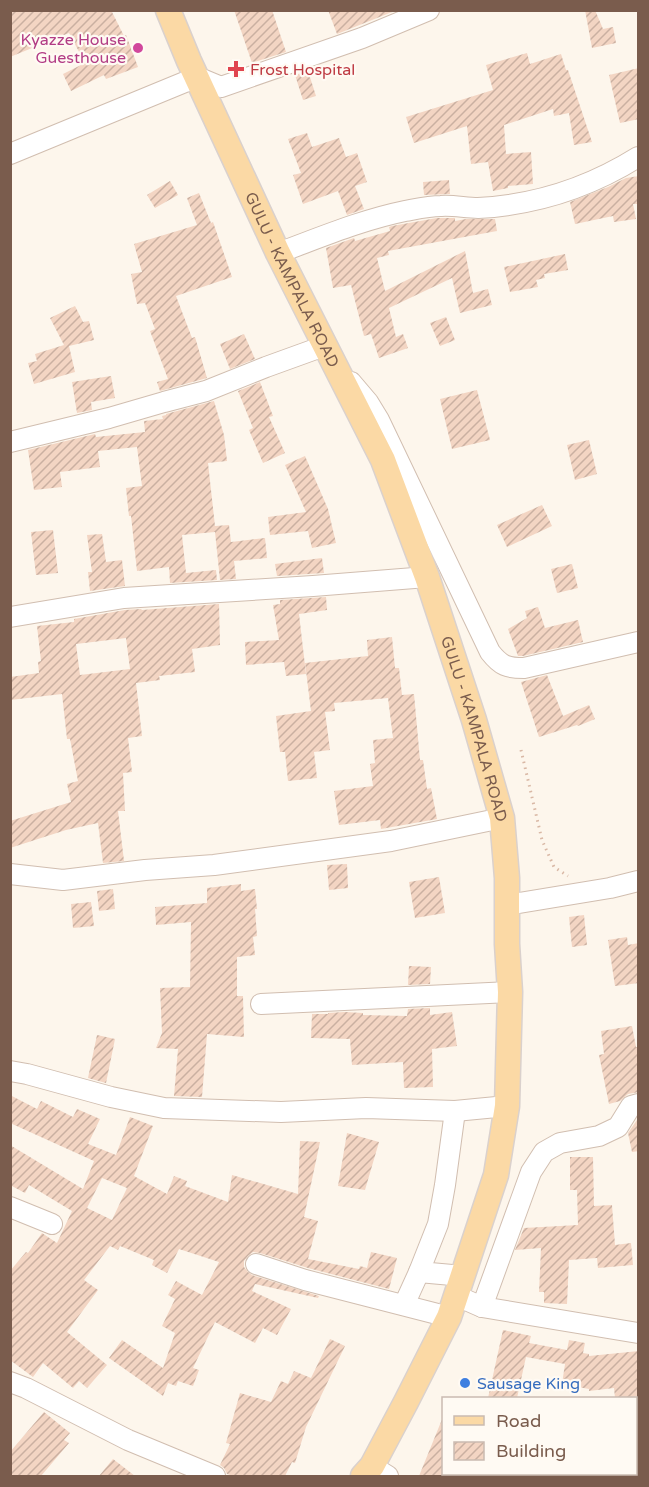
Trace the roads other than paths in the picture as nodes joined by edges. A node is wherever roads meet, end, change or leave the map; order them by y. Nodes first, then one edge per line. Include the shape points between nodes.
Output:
1 (168, 10) edge
2 (429, 10) edge
3 (197, 76) junction
4 (10, 154) edge
5 (639, 157) edge
6 (278, 253) junction
7 (329, 356) junction
8 (10, 442) edge
9 (427, 577) junction
10 (10, 617) edge
11 (639, 642) edge
12 (502, 818) junction
13 (10, 874) edge
14 (639, 881) edge
15 (507, 904) junction
16 (510, 992) junction
17 (261, 1004) dead end
18 (10, 1071) edge
19 (639, 1104) edge
20 (507, 1106) junction
21 (455, 1111) junction
22 (10, 1207) edge
23 (52, 1224) dead end
24 (255, 1264) dead end
25 (419, 1272) junction
26 (456, 1296) junction
27 (404, 1305) junction
28 (482, 1307) junction
29 (639, 1333) edge
30 (10, 1382) edge
31 (374, 1473) edge
32 (215, 1476) edge

1 - 3 main road, GULU - KAMPALA ROAD
2 - 3 street via 221,87
3 - 4 street
3 - 6 main road, GULU - KAMPALA ROAD
5 - 6 street via 608,175 546,198 476,208 441,206 404,211
6 - 7 main road, GULU - KAMPALA ROAD
7 - 8 street
7 - 9 main road, GULU - KAMPALA ROAD via 382,460
7 - 11 street via 379,420 498,663 524,668
9 - 10 street via 124,598
9 - 12 main road, GULU - KAMPALA ROAD
12 - 13 street via 391,841 214,865 63,880
12 - 15 main road, GULU - KAMPALA ROAD
14 - 15 street
15 - 16 main road, GULU - KAMPALA ROAD
16 - 17 street
16 - 20 main road, GULU - KAMPALA ROAD
18 - 21 street via 164,1108
19 - 28 street via 631,1106 618,1127 599,1136 560,1143 544,1152 531,1172
20 - 21 street
20 - 26 main road, GULU - KAMPALA ROAD via 496,1175
21 - 25 street via 438,1224
22 - 23 street
24 - 27 street
25 - 26 street
25 - 27 street
26 - 27 street
26 - 28 street
26 - 31 main road, GULU - KAMPALA ROAD
28 - 29 street
30 - 32 street via 128,1440

